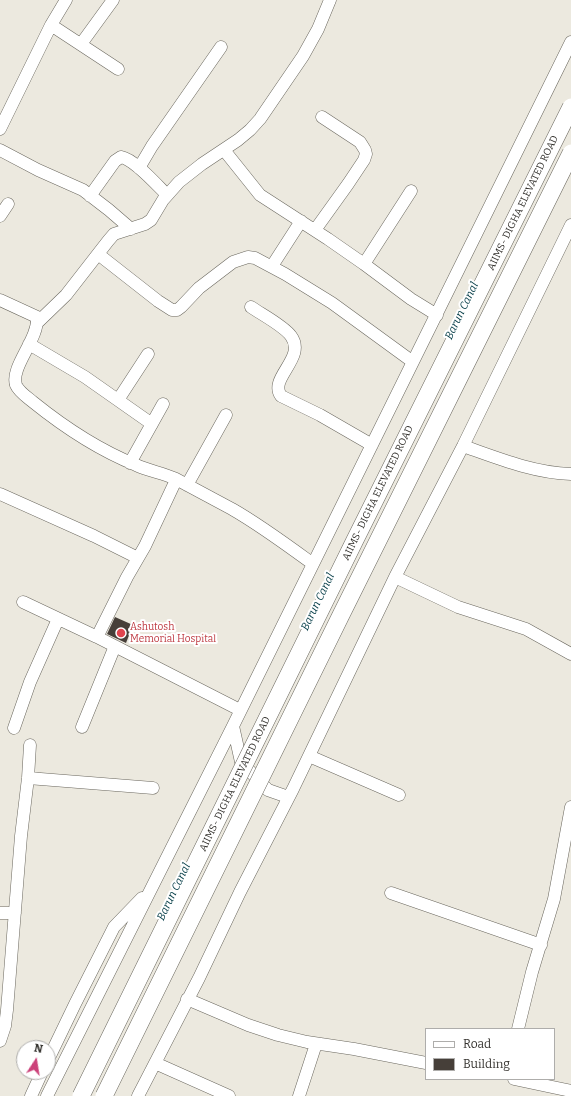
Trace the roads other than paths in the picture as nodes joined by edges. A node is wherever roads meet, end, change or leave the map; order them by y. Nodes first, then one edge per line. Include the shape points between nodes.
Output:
1 (66, 0) edge
2 (114, 0) edge
3 (330, 0) edge
4 (51, 26) junction
5 (571, 42) edge
6 (81, 44) junction
7 (221, 47) dead end
8 (118, 69) dead end
9 (571, 107) edge
10 (322, 118) dead end
11 (0, 129) edge
12 (0, 150) edge
13 (224, 150) junction
14 (571, 153) edge
15 (139, 168) junction
16 (411, 191) dead end
17 (167, 195) junction
18 (90, 196) junction
19 (8, 204) dead end
20 (0, 216) edge
21 (300, 221) junction
22 (571, 225) edge
23 (131, 229) junction
24 (315, 230) junction
25 (98, 254) junction
26 (364, 264) junction
27 (272, 266) junction
28 (0, 300) edge
29 (251, 307) dead end
30 (436, 315) junction
31 (37, 323) junction
32 (30, 344) junction
33 (148, 354) dead end
34 (413, 362) junction
35 (118, 400) junction
36 (164, 404) dead end
37 (226, 415) dead end
38 (152, 424) junction
39 (372, 445) junction
40 (463, 446) junction
41 (130, 463) junction
42 (571, 474) edge
43 (182, 482) junction
44 (0, 494) edge
45 (138, 558) junction
46 (312, 564) junction
47 (395, 578) junction
48 (23, 602) dead end
49 (58, 619) junction
50 (97, 637) junction
51 (115, 646) junction
52 (571, 654) edge
53 (240, 710) junction
54 (232, 726) junction
55 (82, 727) dead end
56 (14, 728) dead end
57 (30, 745) dead end
58 (309, 756) junction
59 (28, 778) junction
60 (153, 788) dead end
61 (398, 795) dead end
62 (288, 798) junction
63 (571, 806) edge
64 (150, 890) junction
65 (391, 893) dead end
66 (0, 913) edge
67 (15, 913) junction
68 (541, 945) junction
69 (187, 999) junction
70 (518, 1028) edge
71 (0, 1041) edge
72 (56, 1043) edge
73 (316, 1044) junction
74 (155, 1062) junction
75 (425, 1063) edge
76 (38, 1080) edge
77 (519, 1080) edge
78 (571, 1090) edge
79 (31, 1096) edge
80 (47, 1096) edge
81 (81, 1096) edge
82 (104, 1096) edge
83 (138, 1096) edge
84 (230, 1096) edge
85 (299, 1096) edge

1 - 4 street
2 - 6 street
3 - 13 street via 311,42 260,119
4 - 6 street
4 - 11 street
5 - 30 street
6 - 8 street
7 - 15 street
9 - 81 highway, AIIMS- DIGHA ELEVATED ROAD, bridge
10 - 24 street via 360,142 366,154
12 - 18 street
13 - 17 street via 189,174
13 - 21 street via 260,195
14 - 82 highway, AIIMS- DIGHA ELEVATED ROAD, bridge
15 - 17 street
15 - 18 street via 124,157 118,158
16 - 26 street
17 - 23 street via 151,220
18 - 23 street
19 - 20 street
21 - 24 street
21 - 27 street
22 - 40 street
23 - 25 street via 114,234
24 - 26 street
25 - 27 street via 172,310 181,307 199,288 232,262 248,257
25 - 31 street via 66,295
26 - 30 street
27 - 34 street via 332,303
28 - 31 street via 34,314
29 - 39 street via 285,330 293,340 294,351 279,382 278,393
30 - 34 street
31 - 32 street
32 - 35 street
32 - 41 street via 15,379 20,392 47,414 98,447
33 - 35 street
34 - 39 street
35 - 38 street
36 - 38 street
37 - 43 street
38 - 41 street
39 - 46 street
40 - 42 street via 527,467
40 - 47 street
41 - 43 street
43 - 45 street via 157,521
43 - 46 street via 234,510
44 - 45 street
45 - 50 street
46 - 53 street
47 - 52 street via 458,607 526,629
47 - 58 street
48 - 49 street
49 - 50 street
49 - 56 street
50 - 51 street
51 - 53 street
51 - 55 street
53 - 54 street
54 - 62 street, bridge via 241,762 268,790
54 - 64 street
57 - 59 street
58 - 61 street
58 - 62 street
59 - 60 street
59 - 67 street
62 - 69 street
63 - 68 street via 556,890
64 - 72 street via 114,927
64 - 80 street
65 - 68 street
66 - 67 street
67 - 71 street via 7,1010
68 - 70 street
69 - 73 street via 248,1025
69 - 74 street
73 - 75 street
73 - 85 street
74 - 83 street
74 - 84 street
76 - 79 street
77 - 78 street

